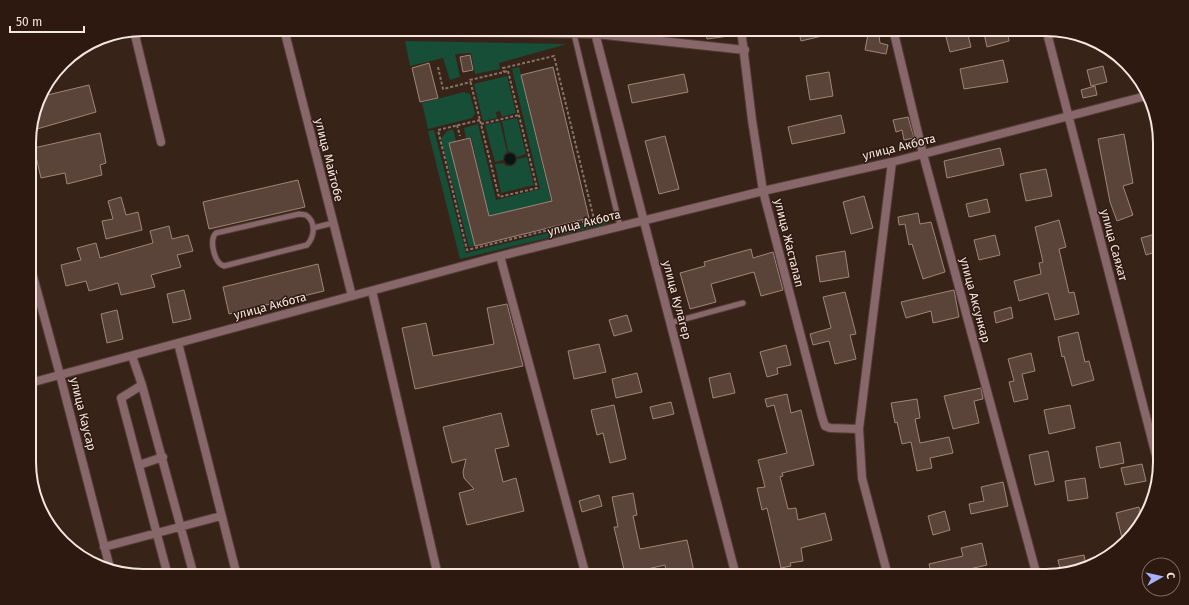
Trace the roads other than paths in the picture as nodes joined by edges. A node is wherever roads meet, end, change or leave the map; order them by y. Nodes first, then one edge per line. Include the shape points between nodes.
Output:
1 (286, 36) edge
2 (574, 36) edge
3 (596, 36) edge
4 (628, 36) edge
5 (742, 36) edge
6 (895, 36) edge
7 (1048, 36) edge
8 (135, 37) edge
9 (745, 50) junction
10 (1143, 97) edge
11 (1068, 116) junction
12 (161, 142) dead end
13 (923, 154) junction
14 (892, 162) junction
15 (763, 191) junction
16 (643, 220) junction
17 (333, 223) junction
18 (620, 226) junction
19 (313, 228) junction
20 (500, 256) junction
21 (36, 287) edge
22 (372, 290) junction
23 (352, 296) junction
24 (743, 303) dead end
25 (670, 323) junction
26 (178, 343) junction
27 (132, 356) junction
28 (60, 375) junction
29 (36, 381) edge
30 (142, 385) junction
31 (859, 429) junction
32 (1153, 444) edge
33 (163, 457) junction
34 (139, 465) junction
35 (221, 516) junction
36 (181, 526) junction
37 (157, 533) junction
38 (104, 547) junction
39 (109, 563) edge
40 (166, 569) edge
41 (192, 569) edge
42 (235, 569) edge
43 (436, 569) edge
44 (584, 569) edge
45 (734, 569) edge
46 (886, 569) edge
47 (1035, 569) edge

1 - 17 street, улица Майтобе
2 - 18 lane
3 - 16 street, улица Кулагер
4 - 9 street
5 - 9 street, улица Жасталап
6 - 13 street, улица Аксункар
7 - 11 street, улица Саяхат
8 - 12 street
9 - 15 street, улица Жасталап
10 - 11 street, улица Акбота
11 - 13 street, улица Акбота
11 - 32 street, улица Саяхат
13 - 14 street, улица Акбота
13 - 47 street, улица Аксункар
14 - 15 street, улица Акбота
14 - 31 street
15 - 16 street, улица Акбота
15 - 31 street, улица Жасталап via 825,426
16 - 18 street, улица Акбота
16 - 25 street, улица Кулагер
17 - 19 lane
17 - 23 street, улица Майтобе
18 - 20 street, улица Акбота
19 - 19 lane via 310,218 299,214 218,232 213,237 216,260 224,266 303,247 312,238
20 - 22 street, улица Акбота
20 - 44 street
21 - 28 street, улица Каусар
22 - 23 street, улица Акбота
22 - 43 street
23 - 26 street, улица Акбота
24 - 25 lane
25 - 45 street, улица Кулагер
26 - 27 street, улица Акбота
26 - 35 street
27 - 28 street, улица Акбота
27 - 30 street
28 - 29 street, улица Акбота
28 - 38 street, улица Каусар
30 - 33 street
30 - 34 street via 121,398
31 - 46 street via 862,478
33 - 34 street
33 - 36 street
34 - 37 street
35 - 36 street
35 - 42 street
36 - 37 street
36 - 41 street
37 - 38 street
37 - 40 street
38 - 39 street, улица Каусар

